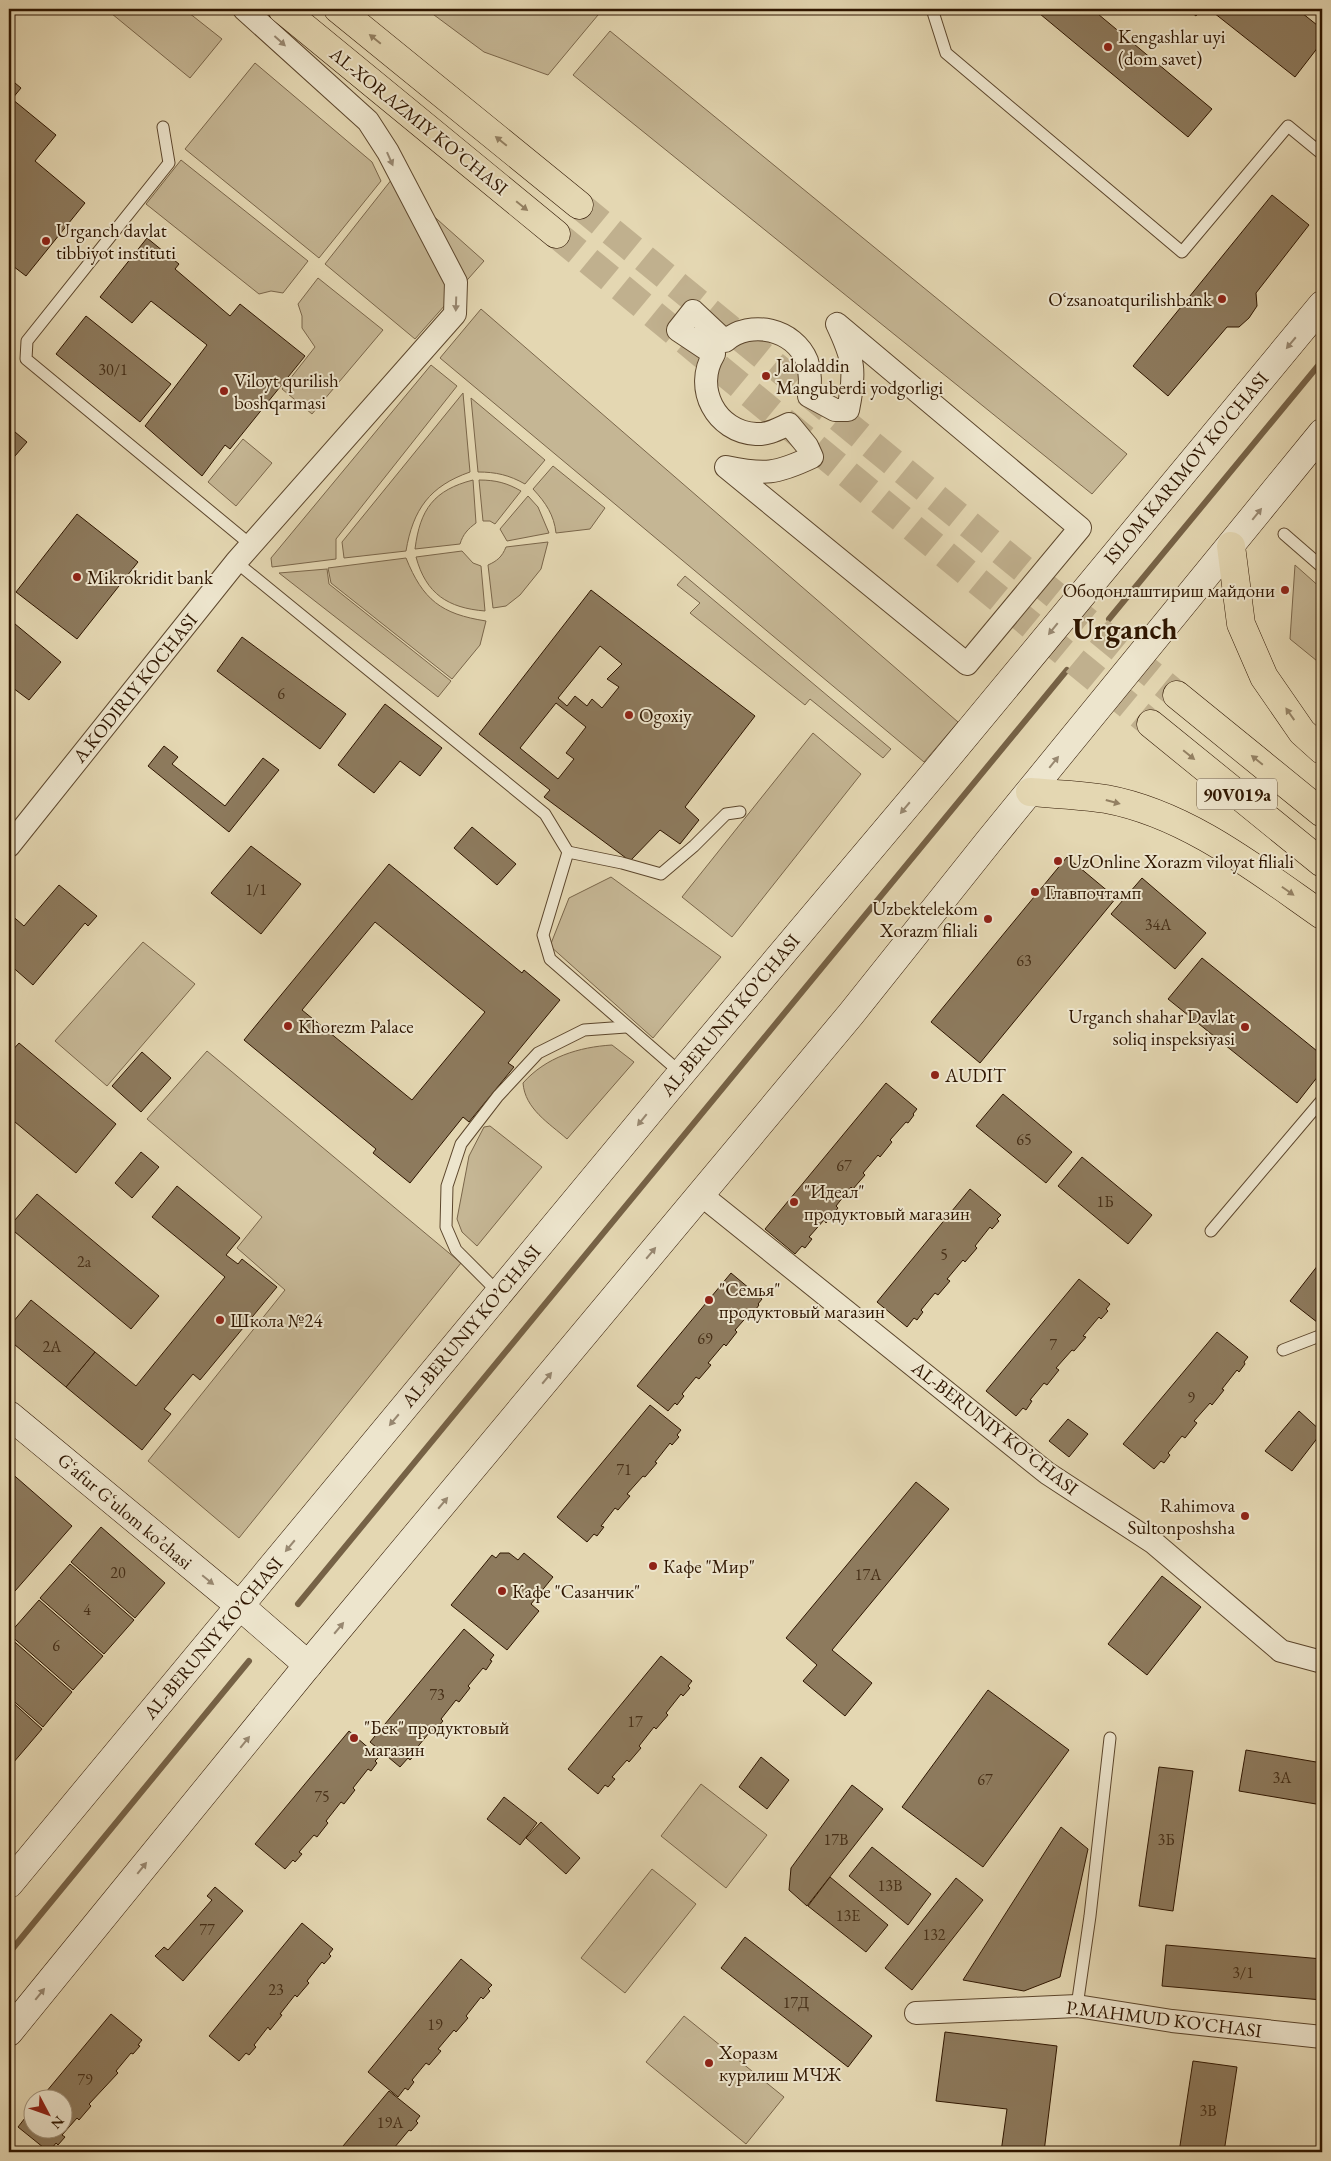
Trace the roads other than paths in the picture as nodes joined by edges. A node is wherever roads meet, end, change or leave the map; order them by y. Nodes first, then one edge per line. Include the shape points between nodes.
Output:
1 (244, 9) edge
2 (282, 9) edge
3 (338, 9) edge
4 (932, 9) edge
5 (163, 127) dead end
6 (1322, 154) edge
7 (580, 205) tunnel mouth
8 (556, 234) tunnel mouth
9 (1322, 305) edge
10 (1322, 433) edge
11 (1080, 528) joint
12 (1284, 534) dead end
13 (250, 545) junction
14 (1230, 546) junction
15 (236, 562) junction
16 (1322, 567) edge
17 (1177, 695) tunnel mouth
18 (1151, 724) tunnel mouth
19 (1322, 750) edge
20 (936, 771) joint
21 (1030, 792) junction
22 (740, 812) dead end
23 (1322, 813) edge
24 (9, 846) edge
25 (568, 852) junction
26 (1322, 863) edge
27 (1322, 915) edge
28 (626, 1027) junction
29 (681, 1073) junction
30 (1322, 1100) edge
31 (700, 1194) junction
32 (1211, 1231) dead end
33 (499, 1293) junction
34 (1322, 1335) edge
35 (1283, 1350) dead end
36 (9, 1415) edge
37 (240, 1606) junction
38 (1322, 1662) edge
39 (308, 1665) junction
40 (1110, 1738) dead end
41 (9, 1884) edge
42 (1077, 2006) junction
43 (916, 2013) dead end
44 (9, 2032) edge
45 (1322, 2037) edge

1 -> 13 street, A.KODIRIY KOCHASI via 368,121 388,152 456,282 455,314
2 -> 8 main road, AL-XORAZMIY KO’CHASI
7 -> 3 main road, AL-XORAZMIY KO’CHASI
4 - 6 lane via 946,53 1182,252 1288,126
5 - 13 lane via 169,163 27,341 26,359
9 -> 20 main road, ISLOM KARIMOV KO'CHASI
14 -> 10 main road
11 - 11 street via 837,324 850,351 854,381 848,410 835,410 809,396 811,379 807,361 784,335 766,329 748,329 725,341 693,311 678,330 714,354 705,378 707,395 714,411 725,423 740,431 757,434 773,432 789,424 812,456 785,469 765,472 726,467 967,664
12 - 16 lane
13 - 15 street, A.KODIRIY KOCHASI
19 -> 14 main road via 1302,732 1264,677 1241,624
21 -> 14 main road
15 - 24 street, A.KODIRIY KOCHASI
15 - 25 lane via 545,814
23 -> 17 main road, 90V019a
18 -> 26 main road, 90V019a
20 -> 29 main road, AL-BERUNIY KO’CHASI
21 -> 27 main road via 1106,799 1154,813 1208,839
21 - 31 main road via 851,1014
22 - 25 lane via 726,814 661,874
25 - 28 lane via 542,935 550,959
28 - 29 lane
28 - 33 lane via 584,1030 538,1053 498,1096 461,1144 447,1186 446,1228 456,1250
29 -> 33 main road, AL-BERUNIY KO’CHASI
30 - 32 lane
31 - 38 street, AL-BERUNIY KO’CHASI via 1046,1473 1154,1542 1281,1651
39 -> 31 main road
33 -> 37 main road, AL-BERUNIY KO’CHASI
34 - 35 lane
36 -> 37 main road, Gʻafur Gʻulom ko’chasi
37 - 39 main road, Gʻafur Gʻulom ko’chasi
37 - 41 main road, AL-BERUNIY KO’CHASI
44 -> 39 main road
40 - 42 lane
42 - 43 street, P.MAHMUD KO'CHASI
42 - 45 street, P.MAHMUD KO'CHASI

